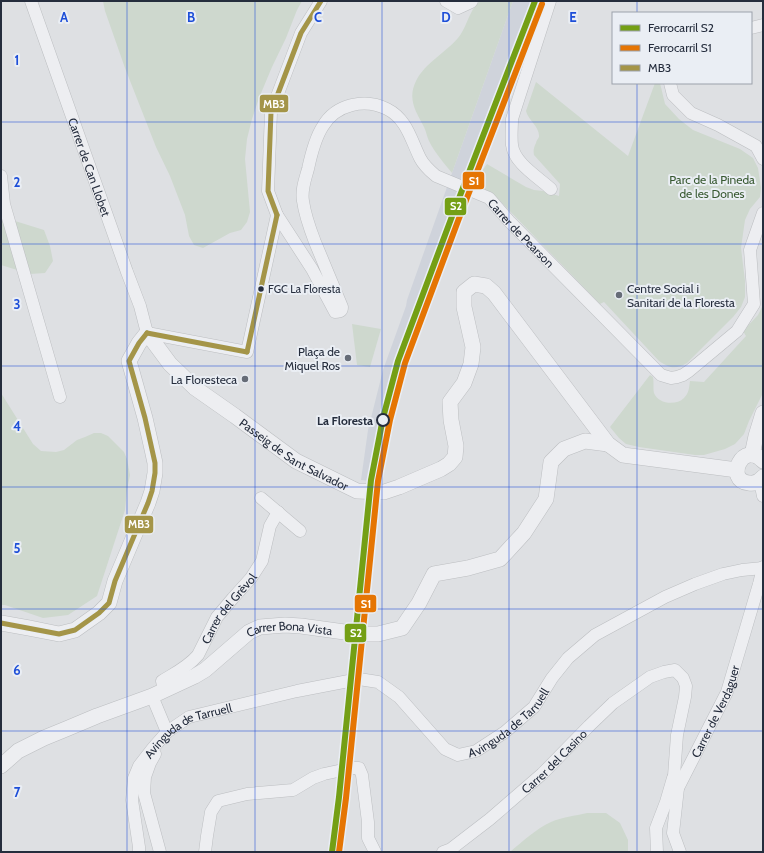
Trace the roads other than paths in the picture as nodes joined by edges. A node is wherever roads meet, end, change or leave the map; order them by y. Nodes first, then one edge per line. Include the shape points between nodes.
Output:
1 (31, 1) edge
2 (322, 1) edge
3 (446, 1) edge
4 (472, 1) edge
5 (550, 1) edge
6 (763, 25) edge
7 (752, 28) edge
8 (670, 84) edge
9 (763, 159) edge
10 (1, 176) edge
11 (551, 188) dead end
12 (763, 213) edge
13 (278, 215) junction
14 (147, 333) junction
15 (60, 397) dead end
16 (763, 413) edge
17 (608, 444) junction
18 (758, 458) edge
19 (737, 470) junction
20 (761, 479) edge
21 (763, 496) edge
22 (261, 498) dead end
23 (278, 512) junction
24 (300, 531) dead end
25 (763, 568) edge
26 (1, 623) edge
27 (158, 693) junction
28 (167, 732) junction
29 (1, 766) edge
30 (674, 776) junction
31 (678, 788) junction
32 (139, 852) edge
33 (160, 852) edge
34 (205, 852) edge
35 (375, 852) edge
36 (443, 852) edge
37 (656, 852) edge
38 (680, 852) edge

1 - 14 street, Carrer de Can Llobet via 140,306
2 - 13 street via 301,33 271,112 268,191
3 - 4 street via 458,8
5 - 11 street via 512,119 512,146 519,161
6 - 7 street
8 - 9 street via 673,95 691,113 756,146
10 - 15 street via 4,204
12 - 13 street, Carrer de Pearson via 750,250 754,304 737,331 689,371 671,378 661,375 489,198 436,176 420,158 403,121 388,109 361,103 344,108 329,118 319,132 302,190 305,216 342,307 340,312 335,312
13 - 14 street via 247,352
14 - 17 street, Passeig de Sant Salvador via 170,364 195,388 296,462 357,491 384,492 441,469 455,457 450,402 464,382 471,364 473,347 464,307 464,292 474,284 486,286 494,293
14 - 26 street via 129,361 152,448 155,463 154,480 148,503 115,582 109,603 75,630 59,634
16 - 18 street via 754,442
17 - 19 street via 623,456
17 - 27 street, Carrer Bona Vista via 585,441 564,449 551,462 546,499 524,533 500,559 434,574 402,628 378,634 359,634 301,626 260,627 249,632 204,670
18 - 19 street via 742,458 738,462
19 - 20 street via 739,478 746,483 752,484
20 - 21 street
22 - 23 street
23 - 24 street
23 - 27 street, Carrer del Grèvol via 270,526 262,561 257,569 218,617 198,655 185,668 162,682
25 - 28 street, Avinguda de Tarruell via 723,574 695,584 665,597 595,635 568,658 534,707 505,732 476,751 458,755 445,749 399,696 378,682 359,679 188,717
25 - 31 street, Carrer de Verdaguer via 727,692
27 - 28 street
27 - 29 street, Carrer Bona Vista via 44,738 18,751
28 - 32 street, Avinguda de Tarruell via 139,766 134,778 132,800
28 - 33 street via 150,763 145,777 144,793
30 - 31 street
30 - 36 street, Carrer del Casino via 686,686 683,678 675,670 650,677 613,703 542,774 490,819 451,849
30 - 37 street via 656,828
31 - 38 street, Carrer de Verdaguer via 673,833
34 - 35 street via 211,812 218,801 247,794 293,790 313,778 331,772 359,768 362,775 368,838

